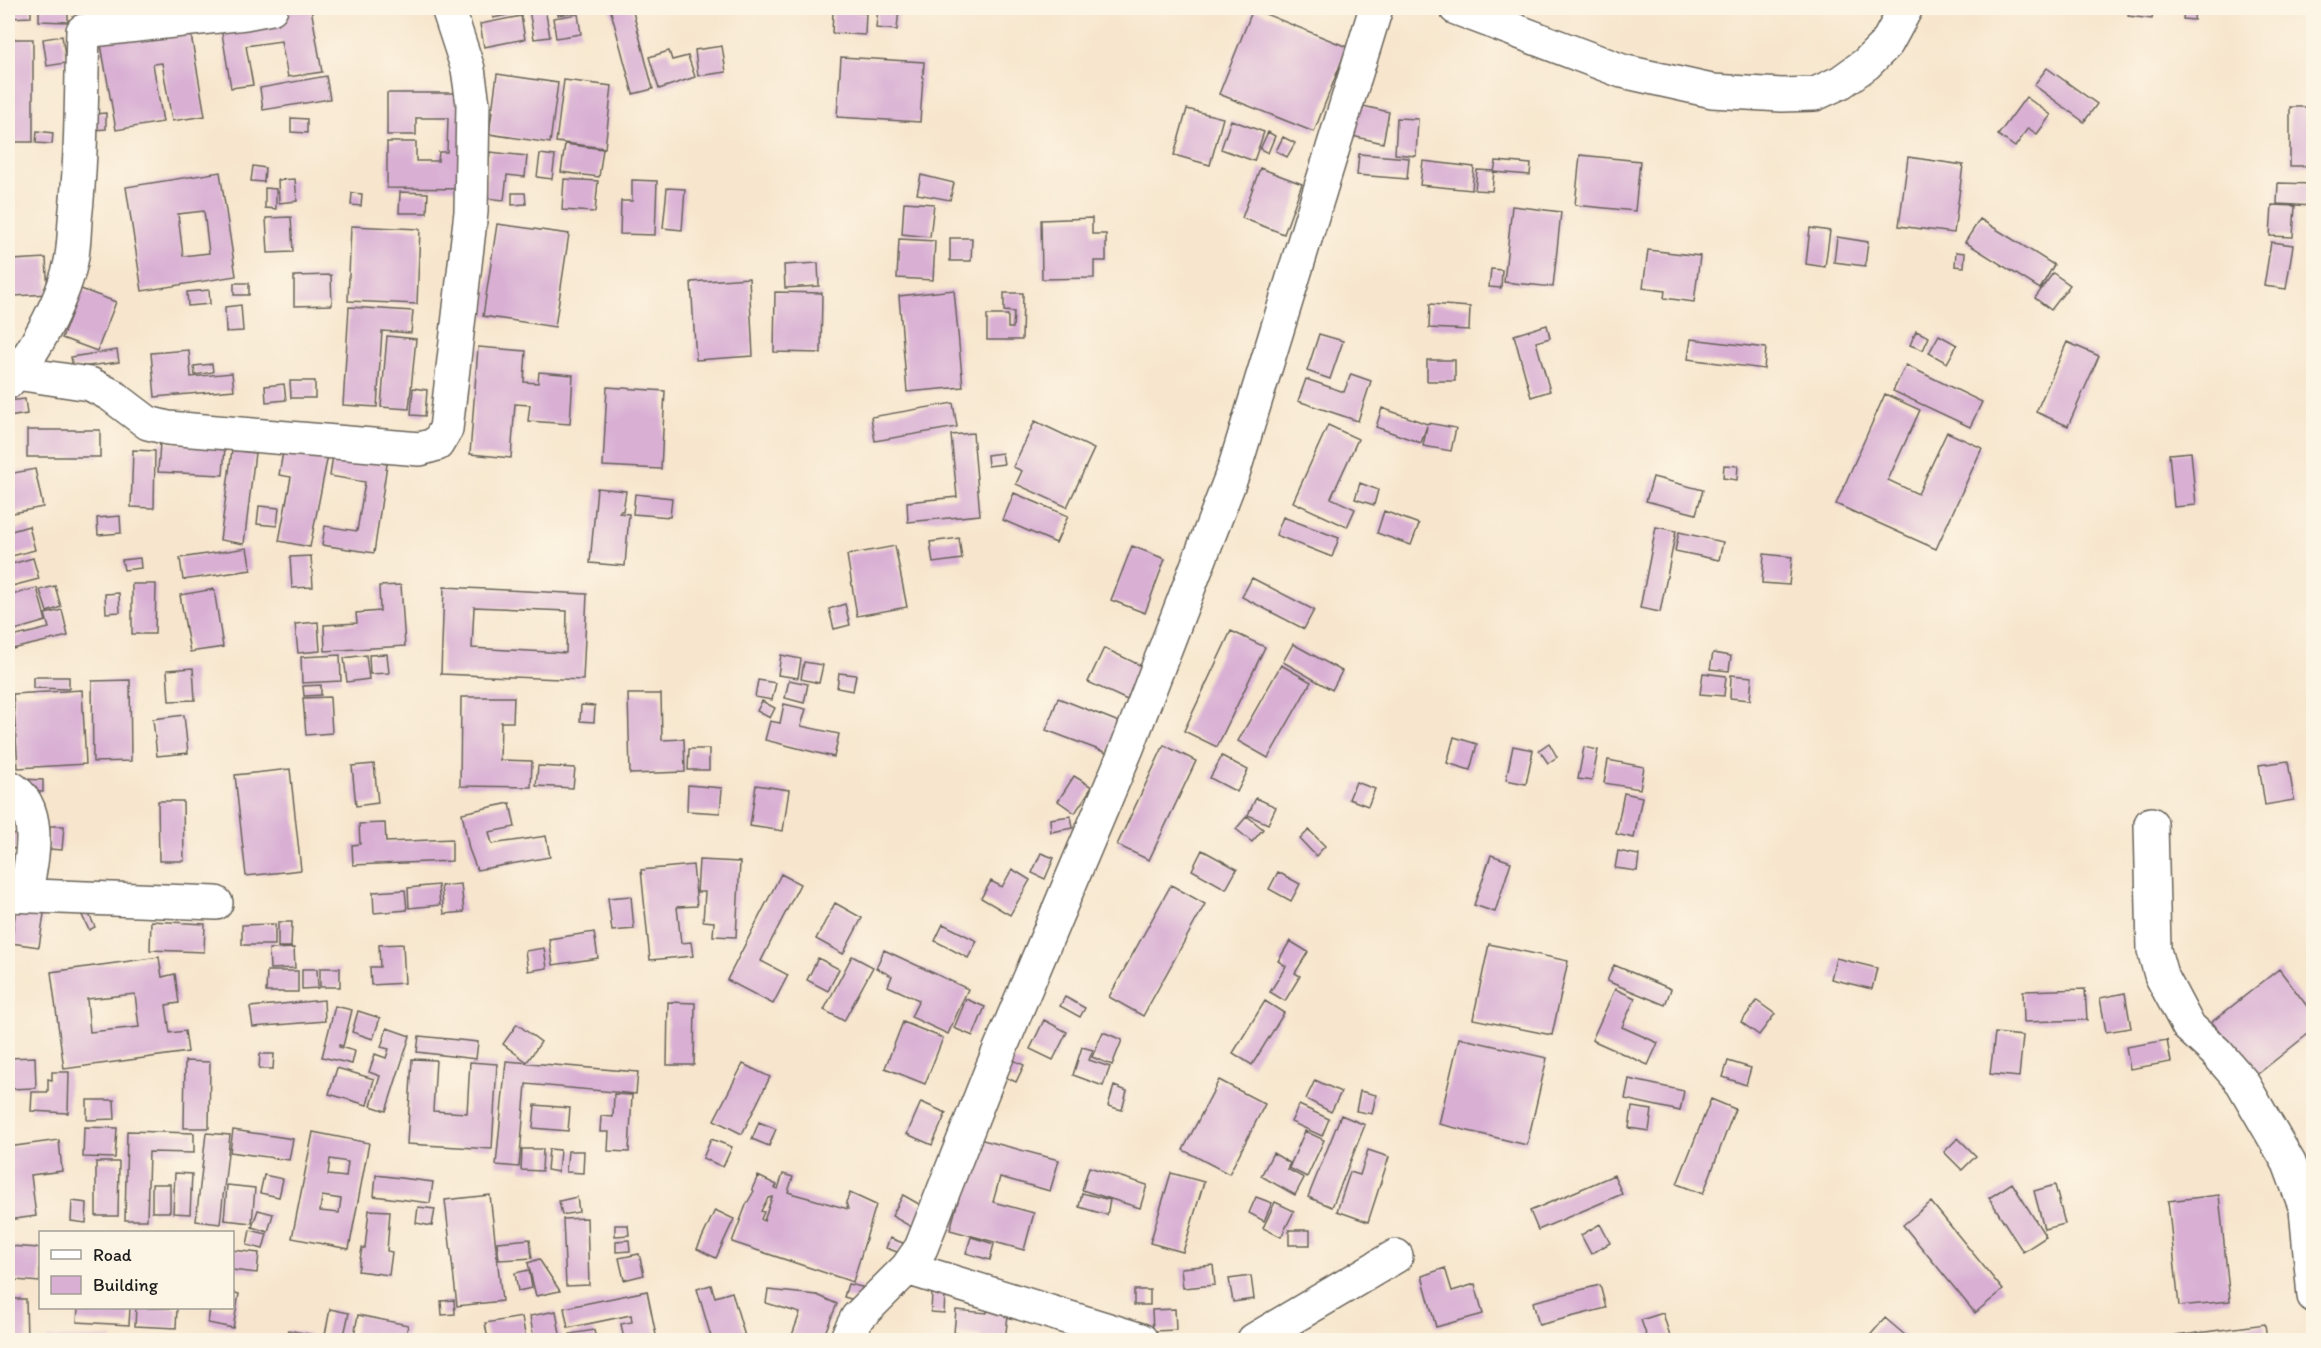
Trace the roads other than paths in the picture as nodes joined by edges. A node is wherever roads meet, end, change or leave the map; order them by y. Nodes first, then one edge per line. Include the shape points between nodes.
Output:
1 (271, 8) edge
2 (448, 8) edge
3 (1376, 8) edge
4 (1456, 8) edge
5 (1906, 8) edge
6 (85, 19) edge
7 (12, 378) edge
8 (8, 786) edge
9 (2151, 824) dead end
10 (16, 895) edge
11 (216, 903) dead end
12 (1396, 1256) dead end
13 (907, 1268) junction
14 (2313, 1296) edge
15 (846, 1341) edge
16 (1141, 1341) edge
17 (1254, 1341) edge

1 - 6 street via 245,13
2 - 7 street via 468,69 473,104 471,212 446,429 437,444 420,448 168,428 147,423 90,384
3 - 13 street via 1234,470 1128,748 990,1073 921,1248
4 - 5 street via 1622,71 1712,91 1782,95 1815,94 1841,82 1887,43
6 - 7 street via 79,189 71,264 63,290 38,339
8 - 10 street via 30,809 33,837
9 - 14 street via 2154,950 2161,975 2188,1026 2242,1082 2289,1163 2306,1209
10 - 11 street
12 - 17 street
13 - 15 street via 857,1318
13 - 16 street

